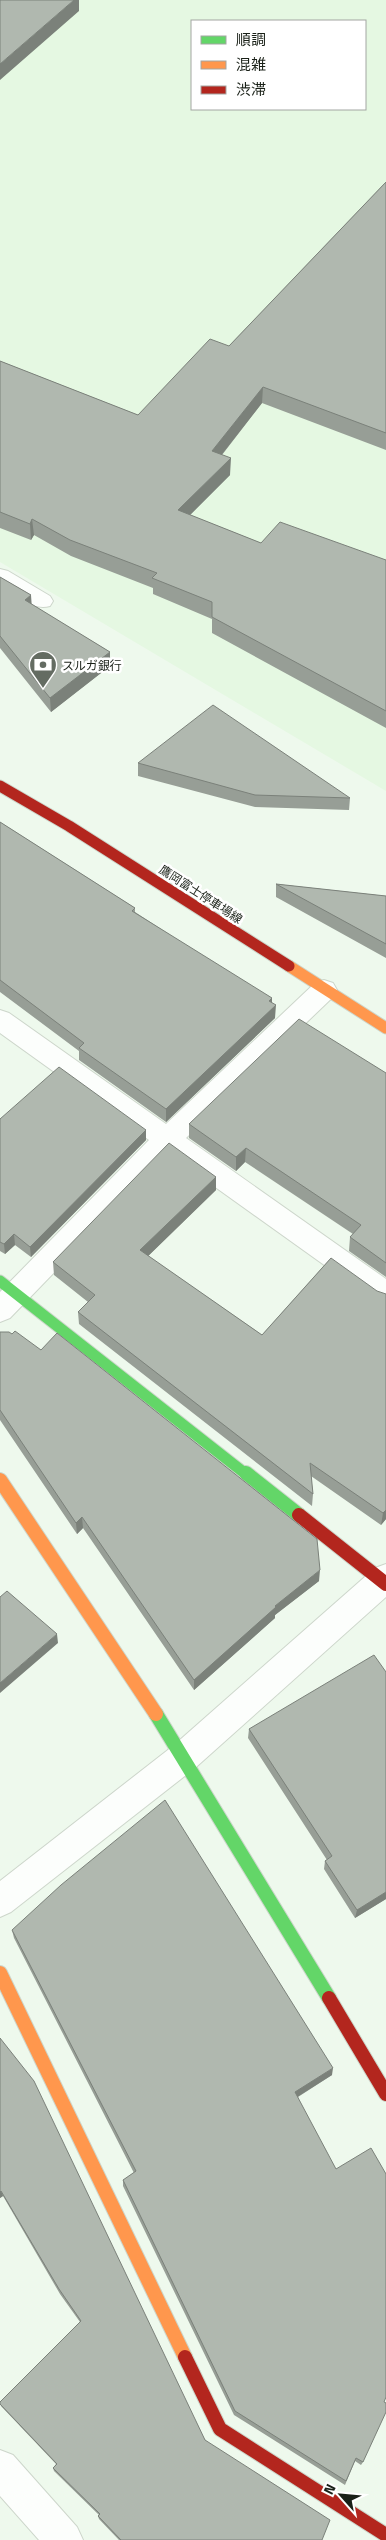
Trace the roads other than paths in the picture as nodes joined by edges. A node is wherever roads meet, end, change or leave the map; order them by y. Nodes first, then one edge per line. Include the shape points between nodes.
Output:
1 (0, 576) edge
2 (42, 601) dead end
3 (0, 786) edge
4 (324, 990) junction
5 (0, 1020) edge
6 (386, 1028) edge
7 (168, 1138) junction
8 (386, 1294) edge
9 (6, 1295) edge
10 (0, 1480) edge
11 (385, 1581) edge
12 (184, 1757) junction
13 (0, 1901) edge
14 (0, 1973) edge
15 (386, 2094) edge
16 (0, 2468) edge
17 (386, 2535) edge
18 (64, 2540) edge

1 - 2 street
3 - 4 street, 鷹岡富士停車場線 via 69,826
4 - 6 street, 鷹岡富士停車場線
4 - 7 street
5 - 7 street
7 - 8 street
7 - 9 street
9 - 11 street
10 - 12 street
11 - 12 street
12 - 13 street
12 - 15 street
14 - 17 street via 220,2429
16 - 18 street

